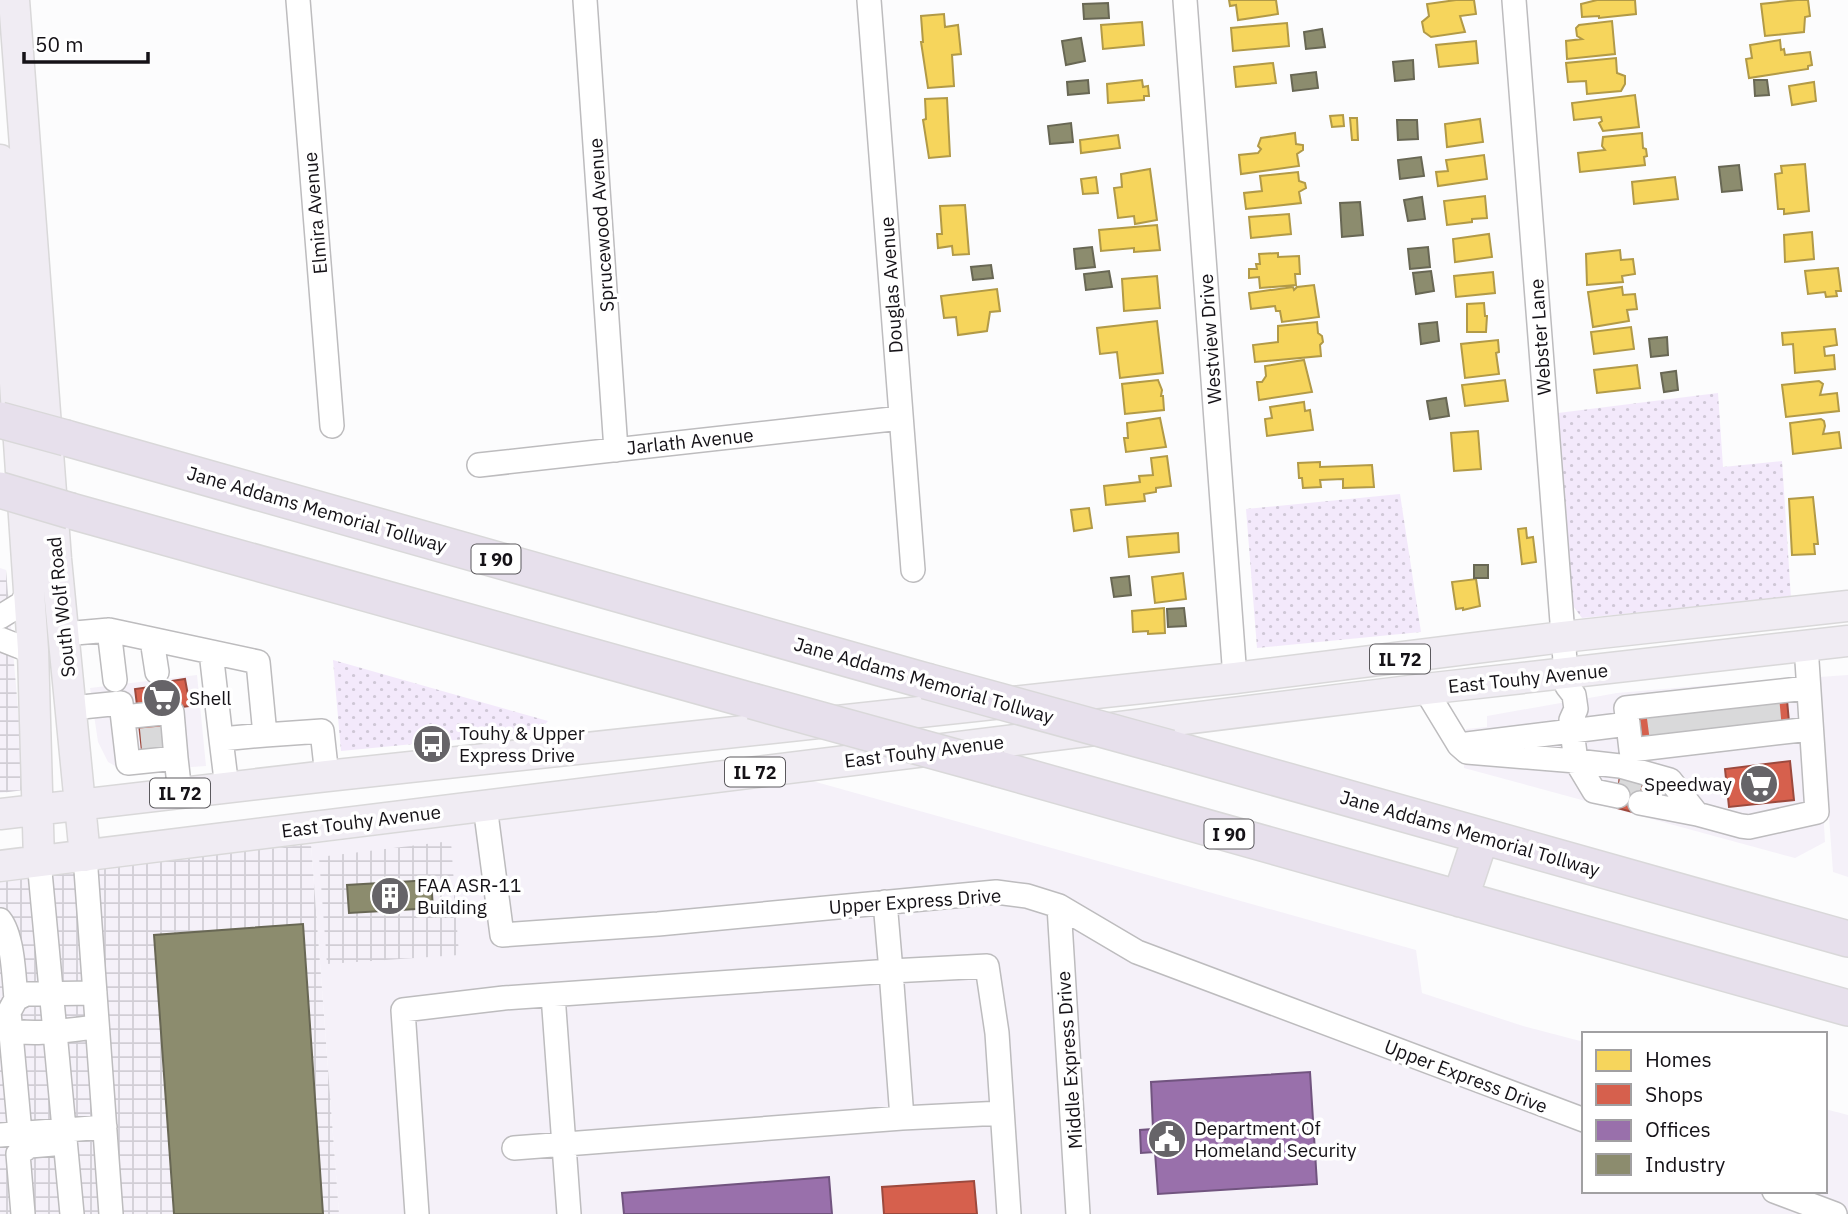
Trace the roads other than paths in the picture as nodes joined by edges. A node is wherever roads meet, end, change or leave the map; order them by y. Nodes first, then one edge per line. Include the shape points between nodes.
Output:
1 (14, 0) edge
2 (298, 0) edge
3 (585, 0) edge
4 (869, 0) edge
5 (1185, 0) edge
6 (1514, 0) edge
7 (0, 159) edge
8 (4, 270) edge
9 (901, 418) junction
10 (0, 420) edge
11 (332, 426) dead end
12 (616, 450) junction
13 (479, 465) dead end
14 (0, 490) edge
15 (913, 570) dead end
16 (29, 592) junction
17 (1848, 606) edge
18 (0, 618) edge
19 (109, 630) junction
20 (64, 634) junction
21 (1563, 637) junction
22 (0, 639) edge
23 (152, 640) junction
24 (1848, 641) edge
25 (1806, 646) junction
26 (211, 652) junction
27 (33, 656) junction
28 (157, 672) dead end
29 (1236, 678) junction
30 (115, 680) dead end
31 (1567, 680) junction
32 (1807, 688) junction
33 (1424, 689) junction
34 (72, 708) junction
35 (123, 717) junction
36 (1714, 719) junction
37 (1628, 724) junction
38 (1572, 725) junction
39 (1810, 729) junction
40 (264, 735) junction
41 (221, 739) junction
42 (156, 743) junction
43 (1459, 745) junction
44 (1580, 767) junction
45 (327, 776) junction
46 (227, 788) junction
47 (1618, 790) tunnel mouth
48 (180, 793) junction
49 (1641, 796) tunnel mouth
50 (81, 803) junction
51 (485, 806) junction
52 (38, 809) junction
53 (0, 814) edge
54 (1697, 814) junction
55 (1481, 836) junction
56 (85, 856) junction
57 (39, 861) junction
58 (0, 866) edge
59 (1460, 899) junction
60 (885, 902) junction
61 (1059, 906) junction
62 (0, 920) edge
63 (1848, 939) edge
64 (891, 971) junction
65 (95, 993) junction
66 (52, 995) junction
67 (554, 995) junction
68 (16, 999) junction
69 (1848, 1008) edge
70 (97, 1027) junction
71 (6, 1030) edge
72 (55, 1031) junction
73 (1002, 1113) junction
74 (902, 1118) junction
75 (1582, 1119) edge
76 (105, 1127) junction
77 (65, 1137) junction
78 (17, 1138) edge
79 (564, 1144) junction
80 (514, 1148) dead end
81 (1779, 1193) edge
82 (23, 1214) edge
83 (72, 1214) edge
84 (111, 1214) edge
85 (417, 1214) edge
86 (569, 1214) edge
87 (1009, 1214) edge
88 (1079, 1214) edge
89 (1835, 1214) edge

1 - 20 main road, South Wolf Road
2 - 11 street, Elmira Avenue
3 - 12 street, Sprucewood Avenue
4 - 9 street, Douglas Avenue
5 - 29 street, Westview Drive
6 - 21 street, Webster Lane
7 - 8 main road, South Wolf Road
8 - 16 main road, South Wolf Road
9 - 12 street, Jarlath Avenue
9 - 15 street, Douglas Avenue
10 - 55 highway, Jane Addams Memorial Tollway / I 90, bridge
12 - 13 street, Jarlath Avenue
14 - 59 highway, I 90, bridge
16 - 18 street via 21,604
16 - 27 main road, South Wolf Road
17 - 21 main road, East Touhy Avenue / IL 72
19 - 20 street
19 - 23 street
19 - 30 street
20 - 34 main road, South Wolf Road
21 - 29 main road, East Touhy Avenue / IL 72
21 - 31 street, Webster Lane
22 - 27 street
23 - 26 street
23 - 28 street
24 - 25 main road, East Touhy Avenue / IL 72
25 - 31 main road, East Touhy Avenue / IL 72
25 - 32 street
26 - 40 street via 258,662
26 - 41 street
27 - 52 main road, South Wolf Road
29 - 45 main road, East Touhy Avenue / IL 72
31 - 33 main road, East Touhy Avenue / IL 72
31 - 38 street, Webster Lane via 1561,696
32 - 36 street
32 - 39 street
33 - 43 street
33 - 51 main road, East Touhy Avenue / IL 72
34 - 35 street via 121,703
34 - 50 main road, South Wolf Road
35 - 42 street
35 - 42 street via 172,712
36 - 37 street via 1626,708
36 - 37 street via 1631,750
36 - 39 street
37 - 38 street
38 - 43 street
38 - 44 street
39 - 54 street via 1816,812 1749,827
40 - 41 street
40 - 45 street via 322,731
41 - 46 street
42 - 48 street
43 - 44 street via 1467,752
44 - 47 street
44 - 54 street via 1620,766 1670,780
45 - 46 main road, East Touhy Avenue / IL 72
46 - 48 main road, East Touhy Avenue / IL 72
48 - 50 main road, East Touhy Avenue / IL 72
49 - 54 street
50 - 52 main road, East Touhy Avenue
50 - 56 main road, South Wolf Road
51 - 56 main road, East Touhy Avenue / IL 72
51 - 60 street, Upper Express Drive via 502,935
52 - 53 main road, East Touhy Avenue
52 - 57 main road, South Wolf Road
55 - 59 highway
55 - 63 highway, Jane Addams Memorial Tollway / I 90
56 - 57 main road, East Touhy Avenue / IL 72
56 - 65 street, South Wolf Road
57 - 58 main road, East Touhy Avenue / IL 72
57 - 66 street, South Wolf Road
59 - 69 highway, I 90
60 - 61 street, Upper Express Drive via 996,892
60 - 64 street
61 - 75 street, Upper Express Drive via 1137,952
61 - 88 street, Middle Express Drive
62 - 68 street via 10,948
64 - 67 street
64 - 73 street via 987,966
64 - 74 street
65 - 66 street
65 - 70 street, South Wolf Road
66 - 68 street via 26,994
66 - 72 street, South Wolf Road
67 - 79 street
67 - 85 street via 403,1010
68 - 71 street
70 - 72 street
70 - 76 street, South Wolf Road
71 - 72 street
71 - 78 street
72 - 77 street, South Wolf Road
73 - 74 street
73 - 87 street
74 - 79 street
76 - 77 street
76 - 84 street, South Wolf Road
77 - 78 street
77 - 83 street, South Wolf Road
78 - 82 street
79 - 80 street
79 - 86 street
81 - 89 street

